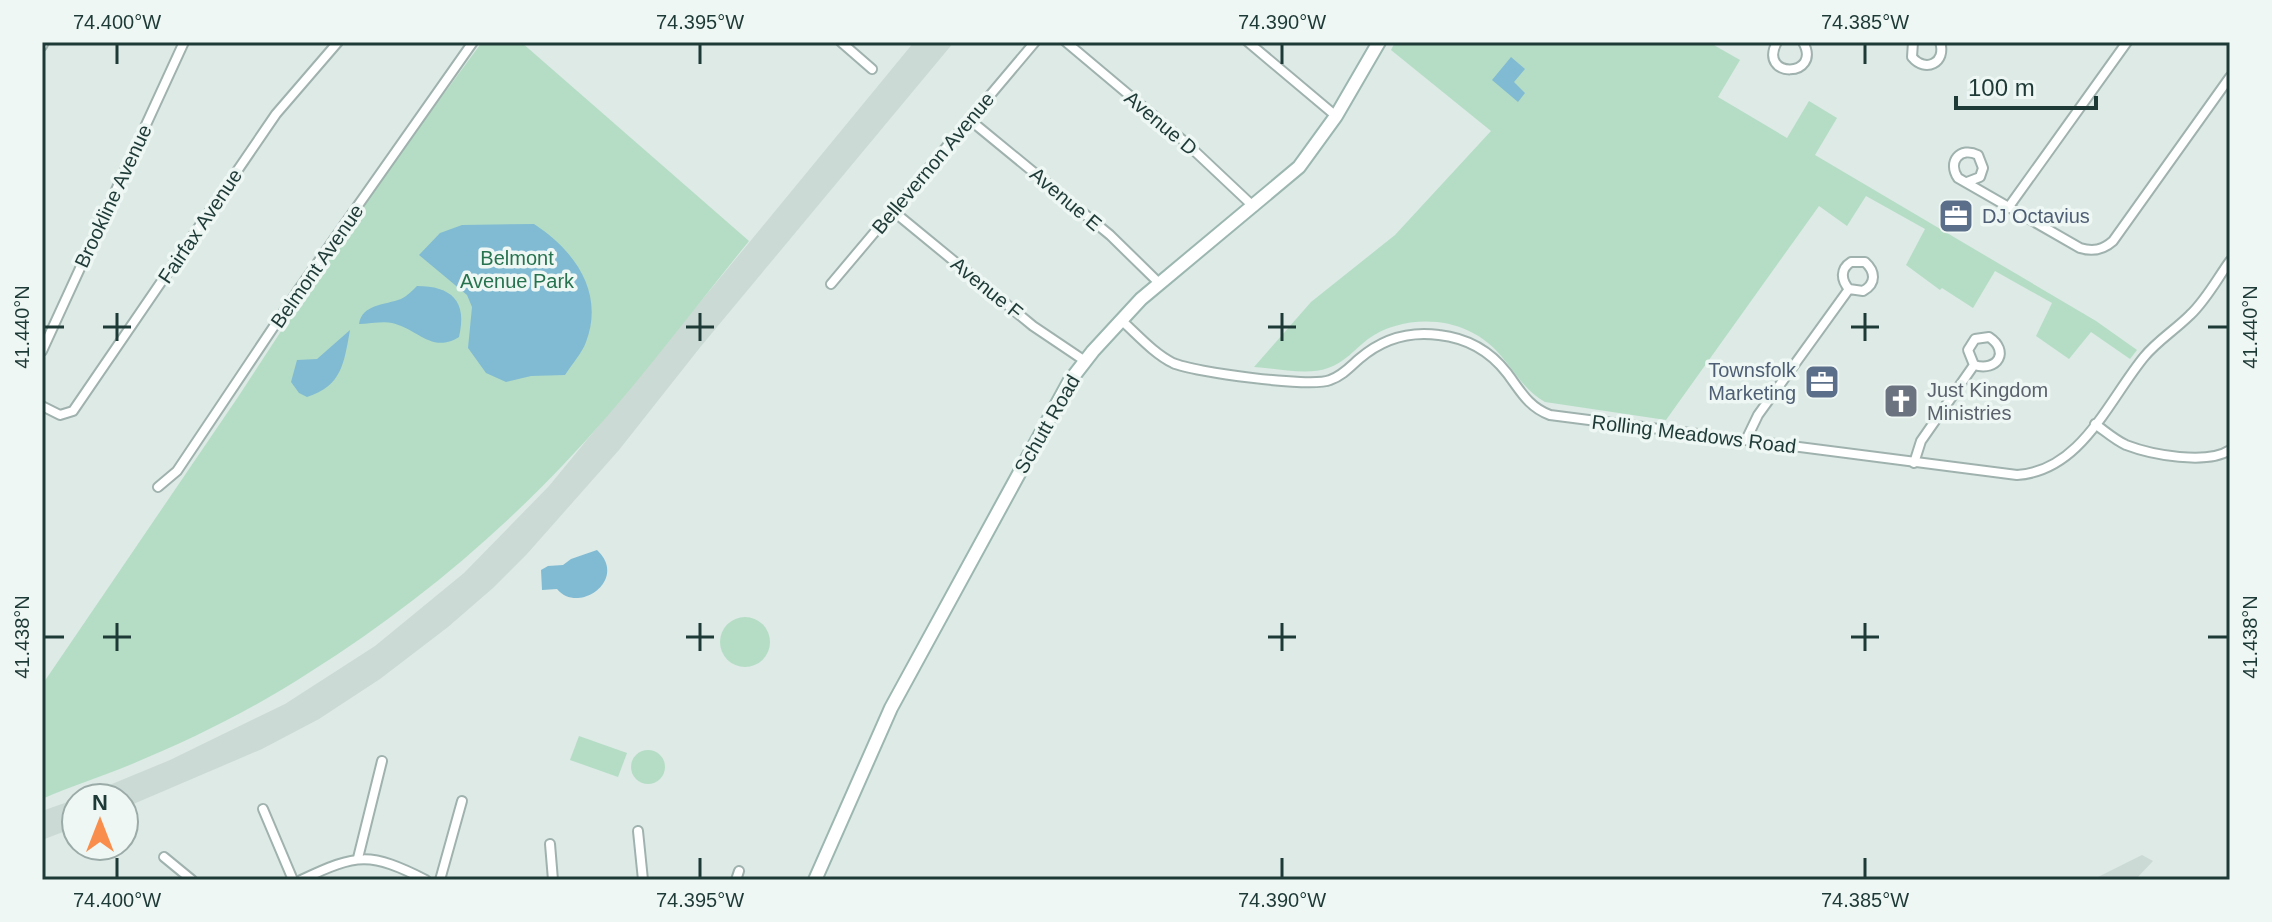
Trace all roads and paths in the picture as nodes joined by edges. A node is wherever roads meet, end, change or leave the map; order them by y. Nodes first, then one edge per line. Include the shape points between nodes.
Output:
1 (184, 42) edge
2 (338, 42) edge
3 (473, 42) edge
4 (841, 42) edge
5 (1035, 42) edge
6 (1066, 42) edge
7 (1248, 42) edge
8 (1379, 42) edge
9 (1777, 42) edge
10 (1803, 42) edge
11 (1913, 42) edge
12 (1940, 42) edge
13 (2127, 42) edge
14 (872, 69) dead end
15 (2230, 77) edge
16 (1336, 116) junction
17 (970, 120) junction
18 (1967, 182) dead end
19 (1254, 207) junction
20 (2008, 208) junction
21 (893, 211) junction
22 (2230, 261) edge
23 (1159, 283) junction
24 (831, 284) dead end
25 (1849, 289) dead end
26 (1121, 320) junction
27 (42, 351) edge
28 (1085, 361) junction
29 (1974, 365) dead end
30 (42, 406) edge
31 (2095, 424) junction
32 (1746, 440) junction
33 (2230, 450) edge
34 (1914, 463) junction
35 (158, 487) dead end
36 (382, 761) dead end
37 (462, 801) dead end
38 (263, 809) dead end
39 (638, 831) dead end
40 (550, 844) dead end
41 (164, 857) dead end
42 (358, 858) junction
43 (192, 880) edge
44 (293, 880) edge
45 (301, 880) edge
46 (426, 880) edge
47 (440, 880) edge
48 (553, 880) edge
49 (643, 880) edge
50 (815, 880) edge

1 - 27 street, Brookline Avenue
2 - 30 street, Fairfax Avenue via 276,114 73,411 57,414
3 - 35 street, Belmont Avenue via 177,471
4 - 14 street
5 - 17 street, Bellevernon Avenue
6 - 19 street, Avenue D
7 - 16 street
8 - 16 street, Schutt Road
9 - 10 street via 1774,59 1790,70 1805,62
11 - 12 street via 1912,57 1926,66 1940,58
13 - 20 street
15 - 20 street via 2109,245 2093,251 2080,248
16 - 19 street, Schutt Road via 1299,167
17 - 21 street, Bellevernon Avenue
17 - 23 street, Avenue E
18 - 20 street
19 - 23 street, Schutt Road
21 - 24 street, Bellevernon Avenue
21 - 28 street, Avenue F via 1033,326
22 - 31 street, Rolling Meadows Road via 2194,311 2144,356
23 - 26 street, Schutt Road
25 - 32 street via 1758,415
26 - 28 street, Schutt Road
26 - 32 street, Rolling Meadows Road via 1181,366 1309,383 1334,378 1390,340 1416,334 1444,336 1492,357 1528,402 1543,412
28 - 50 street, Schutt Road via 1043,427 891,708
29 - 34 street via 1921,441
31 - 33 street via 2124,443 2148,450 2208,458
31 - 34 street, Rolling Meadows Road via 2067,457 2029,474
32 - 34 street, Rolling Meadows Road
36 - 42 street
37 - 47 street
38 - 44 street
39 - 49 street
40 - 48 street
41 - 43 street
42 - 45 street
42 - 46 street via 382,861

